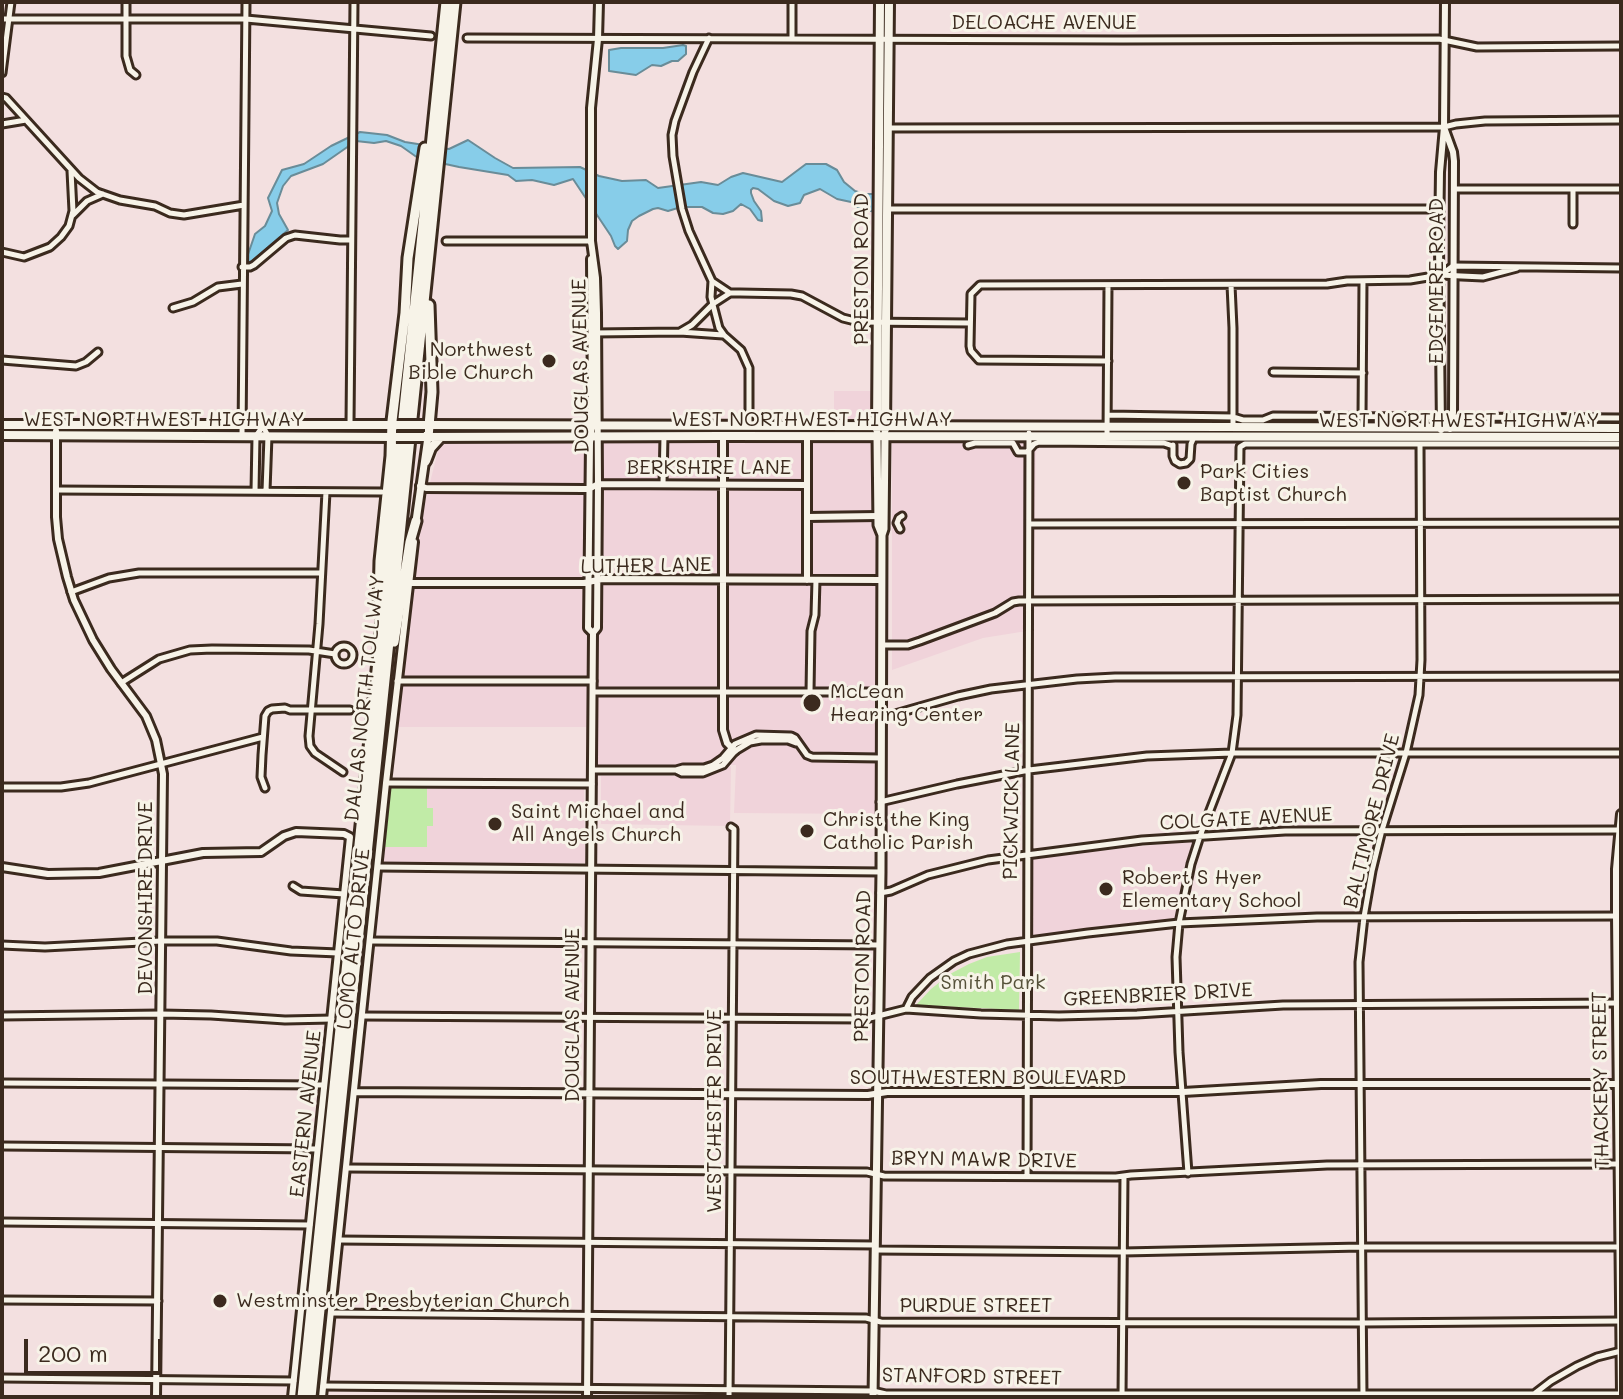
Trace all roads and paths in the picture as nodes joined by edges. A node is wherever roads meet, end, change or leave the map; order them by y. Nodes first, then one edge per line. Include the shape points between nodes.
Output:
1 (11, 2) edge
2 (126, 2) edge
3 (246, 2) edge
4 (354, 2) edge
5 (446, 2) edge
6 (455, 2) edge
7 (599, 2) edge
8 (792, 2) edge
9 (880, 2) edge
10 (889, 2) edge
11 (1445, 2) edge
12 (2, 19) edge
13 (10, 19) junction
14 (126, 19) junction
15 (246, 19) junction
16 (354, 30) junction
17 (431, 36) dead end
18 (467, 38) dead end
19 (709, 38) junction
20 (792, 38) junction
21 (598, 39) junction
22 (884, 39) junction
23 (1444, 40) junction
24 (1621, 46) edge
25 (2, 73) edge
26 (136, 75) dead end
27 (2, 97) edge
28 (435, 97) junction
29 (26, 120) junction
30 (1621, 120) edge
31 (2, 124) edge
32 (1444, 127) junction
33 (883, 128) junction
34 (1441, 152) junction
35 (1453, 152) junction
36 (70, 167) junction
37 (1454, 189) junction
38 (1573, 189) junction
39 (1621, 189) edge
40 (103, 194) junction
41 (244, 205) junction
42 (883, 209) junction
43 (1440, 209) junction
44 (72, 215) junction
45 (1573, 224) dead end
46 (351, 240) junction
47 (446, 241) dead end
48 (591, 241) junction
49 (2, 252) edge
50 (1453, 266) junction
51 (242, 267) junction
52 (428, 268) junction
53 (1517, 268) junction
54 (1621, 268) edge
55 (1440, 275) junction
56 (1453, 277) junction
57 (712, 281) junction
58 (1363, 281) junction
59 (242, 284) junction
60 (1108, 285) junction
61 (1231, 285) junction
62 (730, 293) junction
63 (713, 304) junction
64 (173, 308) dead end
65 (882, 323) junction
66 (970, 323) junction
67 (680, 332) junction
68 (594, 333) junction
69 (724, 335) junction
70 (98, 352) dead end
71 (2, 360) edge
72 (1108, 361) junction
73 (1273, 372) dead end
74 (1363, 373) junction
75 (1108, 415) junction
76 (1362, 417) junction
77 (1621, 418) edge
78 (1233, 424) junction
79 (2, 425) edge
80 (56, 425) junction
81 (350, 425) junction
82 (395, 425) junction
83 (427, 425) junction
84 (263, 426) junction
85 (749, 426) junction
86 (774, 426) junction
87 (1446, 428) junction
88 (1621, 428) edge
89 (242, 431) junction
90 (571, 431) junction
91 (594, 431) junction
92 (881, 431) junction
93 (1029, 431) junction
94 (1107, 431) junction
95 (2, 435) edge
96 (56, 436) junction
97 (256, 436) junction
98 (268, 436) junction
99 (664, 436) junction
100 (723, 436) junction
101 (807, 436) junction
102 (394, 437) junction
103 (426, 437) junction
104 (440, 437) junction
105 (1194, 437) junction
106 (1621, 437) edge
107 (1174, 441) junction
108 (1420, 444) junction
109 (1621, 444) edge
110 (968, 445) dead end
111 (1029, 451) junction
112 (426, 461) junction
113 (598, 484) junction
114 (663, 484) junction
115 (723, 484) junction
116 (807, 485) junction
117 (420, 486) junction
118 (589, 489) junction
119 (56, 490) junction
120 (255, 491) junction
121 (266, 491) junction
122 (326, 492) junction
123 (382, 492) dead end
124 (902, 516) dead end
125 (807, 517) junction
126 (589, 520) junction
127 (598, 520) junction
128 (416, 521) junction
129 (879, 523) junction
130 (1238, 523) junction
131 (1420, 523) junction
132 (1621, 523) edge
133 (1029, 524) junction
134 (900, 529) dead end
135 (589, 531) junction
136 (597, 531) junction
137 (321, 573) junction
138 (597, 580) junction
139 (723, 580) junction
140 (807, 580) junction
141 (816, 580) junction
142 (882, 580) junction
143 (588, 582) junction
144 (410, 583) junction
145 (71, 592) junction
146 (1421, 599) junction
147 (1621, 599) edge
148 (1029, 600) junction
149 (1237, 600) junction
150 (593, 633) junction
151 (882, 645) junction
152 (379, 646) junction
153 (317, 652) junction
154 (335, 654) dead end
155 (385, 668) junction
156 (1421, 676) junction
157 (1621, 676) edge
158 (1237, 677) junction
159 (397, 681) junction
160 (593, 681) junction
161 (121, 683) junction
162 (1029, 684) junction
163 (593, 692) junction
164 (723, 692) junction
165 (810, 692) junction
166 (881, 692) junction
167 (311, 709) junction
168 (350, 710) dead end
169 (881, 718) junction
170 (263, 737) junction
171 (733, 749) junction
172 (1232, 753) junction
173 (1406, 753) junction
174 (1621, 753) edge
175 (880, 758) junction
176 (162, 765) junction
177 (592, 770) junction
178 (1029, 770) junction
179 (343, 772) dead end
180 (386, 783) junction
181 (592, 784) junction
182 (2, 787) edge
183 (265, 788) dead end
184 (880, 802) junction
185 (1621, 814) edge
186 (731, 827) dead end
187 (1382, 830) junction
188 (1620, 830) edge
189 (1200, 836) junction
190 (1028, 854) junction
191 (162, 861) junction
192 (2, 867) edge
193 (378, 867) junction
194 (591, 869) junction
195 (734, 870) junction
196 (881, 872) junction
197 (293, 886) dead end
198 (879, 893) junction
199 (344, 894) junction
200 (1618, 916) edge
201 (1364, 917) junction
202 (1179, 923) junction
203 (161, 941) junction
204 (370, 941) junction
205 (1028, 941) junction
206 (589, 943) junction
207 (733, 944) junction
208 (2, 945) edge
209 (878, 945) junction
210 (338, 953) junction
211 (1358, 1003) junction
212 (1619, 1003) edge
213 (906, 1009) junction
214 (1177, 1011) junction
215 (161, 1014) junction
216 (2, 1016) edge
217 (362, 1016) junction
218 (877, 1016) junction
219 (1027, 1016) junction
220 (589, 1017) junction
221 (332, 1019) junction
222 (732, 1019) junction
223 (2, 1083) edge
224 (160, 1084) junction
225 (1619, 1084) edge
226 (324, 1085) junction
227 (1360, 1085) junction
228 (355, 1092) junction
229 (1027, 1092) junction
230 (1183, 1092) junction
231 (589, 1093) junction
232 (731, 1094) junction
233 (877, 1094) junction
234 (2, 1146) edge
235 (159, 1148) junction
236 (317, 1149) junction
237 (1620, 1164) edge
238 (1360, 1165) junction
239 (347, 1168) junction
240 (588, 1170) junction
241 (731, 1171) junction
242 (1188, 1173) junction
243 (875, 1174) junction
244 (1027, 1176) junction
245 (1124, 1176) junction
246 (2, 1222) edge
247 (159, 1223) junction
248 (310, 1225) junction
249 (339, 1240) junction
250 (588, 1242) junction
251 (730, 1243) junction
252 (1361, 1247) junction
253 (1620, 1247) edge
254 (875, 1248) junction
255 (1123, 1252) junction
256 (2, 1300) edge
257 (158, 1301) junction
258 (332, 1313) junction
259 (588, 1315) junction
260 (730, 1316) junction
261 (874, 1320) junction
262 (1620, 1321) edge
263 (1122, 1323) junction
264 (1362, 1323) junction
265 (1621, 1351) edge
266 (2, 1378) edge
267 (156, 1379) junction
268 (294, 1381) junction
269 (323, 1386) junction
270 (587, 1387) junction
271 (729, 1389) junction
272 (873, 1394) edge
273 (1621, 1394) edge
274 (1533, 1395) edge
275 (1122, 1396) edge
276 (1363, 1396) edge
277 (156, 1397) edge
278 (292, 1397) edge
279 (302, 1397) edge
280 (311, 1397) edge
281 (322, 1397) edge
282 (587, 1397) edge
283 (729, 1397) edge

1 - 13 street
2 - 14 street
3 - 15 street
4 - 16 street
5 - 28 highway, DALLAS NORTH TOLLWAY
6 - 52 highway, DALLAS NORTH TOLLWAY
7 - 21 street, DOUGLAS AVENUE
8 - 20 street
9 - 22 main road, PRESTON ROAD
10 - 22 main road, PRESTON ROAD
11 - 23 street, EDGEMERE ROAD
12 - 13 street
13 - 14 street
13 - 25 street
14 - 15 street
14 - 26 street via 127,64
15 - 16 street
15 - 41 street
16 - 17 street
16 - 46 street
18 - 21 street, DELOACHE AVENUE
19 - 20 street, DELOACHE AVENUE
19 - 21 street, DELOACHE AVENUE
19 - 57 street via 673,127 673,156 682,209
20 - 22 street, DELOACHE AVENUE
21 - 48 street, DOUGLAS AVENUE via 591,108
22 - 23 street, DELOACHE AVENUE
22 - 33 main road, PRESTON ROAD
23 - 24 street, DELOACHE AVENUE via 1477,47
23 - 32 street, EDGEMERE ROAD
27 - 29 street
28 - 82 highway via 408,258
28 - 152 highway, DALLAS NORTH TOLLWAY
29 - 31 street
29 - 36 street
30 - 32 street via 1485,121
32 - 33 street
32 - 34 street, EDGEMERE ROAD
32 - 35 street, EDGEMERE ROAD
33 - 42 main road, PRESTON ROAD
34 - 35 street
34 - 43 street, EDGEMERE ROAD
35 - 37 street, EDGEMERE ROAD
36 - 40 street
36 - 44 street
37 - 38 street
37 - 50 street, EDGEMERE ROAD
38 - 39 street
38 - 45 street
40 - 41 street via 184,215
40 - 44 street
41 - 51 street
42 - 43 street
42 - 65 main road, PRESTON ROAD
43 - 55 street, EDGEMERE ROAD
44 - 49 street via 50,247 24,257
46 - 51 street via 295,235 254,265
46 - 81 street
47 - 48 street
48 - 68 street, DOUGLAS AVENUE
50 - 53 street
50 - 55 street
50 - 56 street, EDGEMERE ROAD
51 - 59 street
52 - 83 highway via 432,392
52 - 155 highway, DALLAS NORTH TOLLWAY
53 - 54 street
53 - 56 street via 1483,277
55 - 56 street
55 - 58 street
55 - 87 street, EDGEMERE ROAD
56 - 87 street, EDGEMERE ROAD
57 - 62 street
57 - 63 street
58 - 61 street
58 - 74 street
59 - 64 street via 218,287
59 - 89 street
60 - 61 street
60 - 66 street via 980,285 971,294
60 - 72 street
61 - 78 street
62 - 63 street
62 - 65 street via 802,296 843,318
63 - 67 street
63 - 69 street
65 - 66 street
65 - 92 main road, PRESTON ROAD
66 - 72 street via 971,351 979,360
67 - 68 street
67 - 69 street
68 - 91 street, DOUGLAS AVENUE
69 - 85 street via 741,350 749,368
70 - 71 street via 76,366
72 - 75 street
73 - 74 street
74 - 76 street
75 - 78 street
75 - 94 street
76 - 78 street via 1273,416
76 - 87 street
77 - 87 street
78 - 87 main road, WEST NORTHWEST HIGHWAY
78 - 94 main road, WEST NORTHWEST HIGHWAY
78 - 107 main road via 1223,431 1179,431
79 - 80 main road, WEST NORTHWEST HIGHWAY
80 - 89 main road, WEST NORTHWEST HIGHWAY
80 - 96 street, DEVONSHIRE DRIVE
81 - 82 main road, WEST NORTHWEST HIGHWAY
81 - 84 main road, WEST NORTHWEST HIGHWAY
82 - 83 main road, WEST NORTHWEST HIGHWAY, bridge
82 - 102 highway
83 - 90 main road, WEST NORTHWEST HIGHWAY
83 - 103 highway
84 - 89 main road, WEST NORTHWEST HIGHWAY
84 - 97 street
84 - 98 street
85 - 86 main road, WEST NORTHWEST HIGHWAY
85 - 91 main road, WEST NORTHWEST HIGHWAY
86 - 92 main road, WEST NORTHWEST HIGHWAY
86 - 100 main road
87 - 88 main road, WEST NORTHWEST HIGHWAY
87 - 105 main road, WEST NORTHWEST HIGHWAY
87 - 106 main road, WEST NORTHWEST HIGHWAY
89 - 96 main road, WEST NORTHWEST HIGHWAY
89 - 97 main road, WEST NORTHWEST HIGHWAY
90 - 91 main road, WEST NORTHWEST HIGHWAY
90 - 104 main road, WEST NORTHWEST HIGHWAY
91 - 99 main road, WEST NORTHWEST HIGHWAY
91 - 113 street, DOUGLAS AVENUE
91 - 118 street, DOUGLAS AVENUE
92 - 93 main road, WEST NORTHWEST HIGHWAY
92 - 101 main road, WEST NORTHWEST HIGHWAY
92 - 129 main road, PRESTON ROAD
93 - 94 main road, WEST NORTHWEST HIGHWAY
93 - 111 street, PICKWICK LANE
94 - 107 main road, WEST NORTHWEST HIGHWAY
95 - 96 main road, WEST NORTHWEST HIGHWAY
96 - 119 street, DEVONSHIRE DRIVE
97 - 98 main road, WEST NORTHWEST HIGHWAY
97 - 120 street
98 - 102 main road, WEST NORTHWEST HIGHWAY
98 - 121 street
99 - 100 main road, WEST NORTHWEST HIGHWAY
99 - 114 street
100 - 101 main road, WEST NORTHWEST HIGHWAY
100 - 115 street
101 - 116 street
102 - 103 main road, WEST NORTHWEST HIGHWAY, bridge
102 - 152 highway via 379,573
103 - 104 main road, WEST NORTHWEST HIGHWAY
103 - 112 main road, LOMO ALTO DRIVE
104 - 112 main road
105 - 107 main road, WEST NORTHWEST HIGHWAY
105 - 107 street via 1186,463 1175,461
107 - 111 street via 1039,442
108 - 109 street
108 - 130 street via 1245,444 1239,450
108 - 131 street, BALTIMORE DRIVE
110 - 111 street via 1011,443 1018,452
111 - 133 street, PICKWICK LANE
112 - 117 main road, LOMO ALTO DRIVE
113 - 114 street, BERKSHIRE LANE
113 - 118 street, BERKSHIRE LANE
113 - 127 street, DOUGLAS AVENUE
114 - 115 street, BERKSHIRE LANE
115 - 116 street, BERKSHIRE LANE
115 - 139 street
116 - 125 street
117 - 118 street, BERKSHIRE LANE
117 - 128 main road, LOMO ALTO DRIVE
118 - 126 street, DOUGLAS AVENUE
119 - 120 street
119 - 145 street, DEVONSHIRE DRIVE via 58,539
120 - 121 street
121 - 122 street
122 - 123 street
122 - 137 street
124 - 134 street
125 - 129 street
125 - 140 street
126 - 127 street
126 - 135 street, DOUGLAS AVENUE
127 - 136 street, DOUGLAS AVENUE
128 - 144 street, LOMO ALTO DRIVE
128 - 155 highway
129 - 142 main road, PRESTON ROAD
130 - 131 street
130 - 133 street
130 - 149 street
131 - 132 street
131 - 146 street, BALTIMORE DRIVE
133 - 148 street, PICKWICK LANE
135 - 136 street
135 - 143 street, DOUGLAS AVENUE
136 - 138 street, DOUGLAS AVENUE
137 - 145 street via 139,573
137 - 153 street
138 - 139 street, LUTHER LANE
138 - 143 street, LUTHER LANE
138 - 150 street, DOUGLAS AVENUE
139 - 140 street, LUTHER LANE
139 - 164 street
140 - 141 street, LUTHER LANE
141 - 142 street, LUTHER LANE
141 - 165 street
142 - 151 main road, PRESTON ROAD
143 - 144 street, LUTHER LANE
143 - 150 street, DOUGLAS AVENUE via 588,628
144 - 159 street, LOMO ALTO DRIVE
145 - 161 street, DEVONSHIRE DRIVE
146 - 147 street
146 - 149 street
146 - 156 street, BALTIMORE DRIVE
148 - 149 street
148 - 151 street via 908,645
148 - 162 street, PICKWICK LANE
149 - 158 street
150 - 160 street, DOUGLAS AVENUE
151 - 166 main road, PRESTON ROAD
152 - 279 highway, DALLAS NORTH TOLLWAY
153 - 154 street
153 - 161 street via 190,650 159,659
153 - 167 street
155 - 280 highway, DALLAS NORTH TOLLWAY
156 - 157 street
156 - 158 street
156 - 173 street, BALTIMORE DRIVE
158 - 162 street via 1115,677
158 - 172 street
159 - 160 street
159 - 180 street, LOMO ALTO DRIVE
160 - 163 street, DOUGLAS AVENUE
161 - 176 street, DEVONSHIRE DRIVE via 146,716
162 - 169 street via 958,696
162 - 178 street, PICKWICK LANE
163 - 164 street
163 - 177 street, DOUGLAS AVENUE
164 - 165 street
164 - 171 street via 724,737
165 - 166 street
166 - 169 main road, PRESTON ROAD
167 - 168 street
167 - 170 street via 268,711
167 - 179 street via 310,746
169 - 175 main road, PRESTON ROAD
170 - 176 street
170 - 183 street
171 - 175 street via 749,740 788,740 812,757
171 - 177 street via 723,765 710,771
172 - 173 street
172 - 178 street via 1147,756
172 - 189 street
173 - 174 street
173 - 187 street, BALTIMORE DRIVE
175 - 184 main road, PRESTON ROAD
176 - 182 street via 74,786
176 - 191 street, DEVONSHIRE DRIVE
177 - 181 street, DOUGLAS AVENUE
178 - 184 street
178 - 190 street, PICKWICK LANE
180 - 181 street
180 - 193 street, LOMO ALTO DRIVE
181 - 194 street, DOUGLAS AVENUE
184 - 196 main road, PRESTON ROAD
185 - 188 street, THACKERY STREET
186 - 195 street, WESTCHESTER DRIVE
187 - 188 street, COLGATE AVENUE
187 - 189 street, COLGATE AVENUE
187 - 201 street, BALTIMORE DRIVE
188 - 200 street, THACKERY STREET
189 - 190 street, COLGATE AVENUE
189 - 202 street
190 - 198 street, COLGATE AVENUE via 956,867
190 - 205 street, PICKWICK LANE
191 - 192 street via 81,874
191 - 199 street, EASTERN AVENUE via 203,853 261,852 296,832 348,835
191 - 203 street, DEVONSHIRE DRIVE
193 - 194 street
193 - 204 street, LOMO ALTO DRIVE
194 - 195 street
194 - 206 street, DOUGLAS AVENUE
195 - 196 street
195 - 207 street, WESTCHESTER DRIVE
196 - 198 main road, PRESTON ROAD
197 - 199 street
198 - 209 main road, PRESTON ROAD
199 - 210 street, EASTERN AVENUE
200 - 201 street
200 - 212 street, THACKERY STREET
201 - 202 street
201 - 211 street, BALTIMORE DRIVE
202 - 205 street
202 - 214 street
203 - 208 street
203 - 210 street
203 - 215 street, DEVONSHIRE DRIVE
204 - 206 street
204 - 217 street, LOMO ALTO DRIVE
205 - 213 street via 954,961 919,988
205 - 219 street, PICKWICK LANE
206 - 207 street
206 - 220 street, DOUGLAS AVENUE
207 - 209 street
207 - 222 street, WESTCHESTER DRIVE
209 - 218 main road, PRESTON ROAD
210 - 221 street, EASTERN AVENUE
211 - 212 street, GREENBRIER DRIVE
211 - 214 street, GREENBRIER DRIVE
211 - 227 street, BALTIMORE DRIVE
212 - 225 street, THACKERY STREET
213 - 218 street, GREENBRIER DRIVE
213 - 219 street, GREENBRIER DRIVE
214 - 219 street, GREENBRIER DRIVE
214 - 230 street
215 - 216 street
215 - 221 street
215 - 224 street, DEVONSHIRE DRIVE
217 - 220 street, GREENBRIER DRIVE
217 - 228 street, LOMO ALTO DRIVE
218 - 222 street, GREENBRIER DRIVE
218 - 233 main road, PRESTON ROAD
219 - 229 street, PICKWICK LANE
220 - 222 street, GREENBRIER DRIVE
220 - 231 street, DOUGLAS AVENUE
221 - 226 street, EASTERN AVENUE
222 - 232 street, WESTCHESTER DRIVE
223 - 224 street
224 - 226 street
224 - 235 street, DEVONSHIRE DRIVE
225 - 227 street, SOUTHWESTERN BOULEVARD
225 - 237 street, THACKERY STREET
226 - 236 street, EASTERN AVENUE
227 - 230 street, SOUTHWESTERN BOULEVARD
227 - 238 street, BALTIMORE DRIVE
228 - 231 street, SOUTHWESTERN BOULEVARD
228 - 239 street, LOMO ALTO DRIVE
229 - 230 street, SOUTHWESTERN BOULEVARD
229 - 233 street, SOUTHWESTERN BOULEVARD
229 - 244 street, PICKWICK LANE
230 - 242 street
231 - 232 street, SOUTHWESTERN BOULEVARD
231 - 240 street, DOUGLAS AVENUE
232 - 233 street, SOUTHWESTERN BOULEVARD
232 - 241 street, WESTCHESTER DRIVE
233 - 243 main road, PRESTON ROAD
234 - 235 street
235 - 236 street
235 - 247 street, DEVONSHIRE DRIVE
236 - 248 street, EASTERN AVENUE
237 - 238 street, BRYN MAWR DRIVE
237 - 253 street, THACKERY STREET
238 - 242 street, BRYN MAWR DRIVE
238 - 252 street, BALTIMORE DRIVE
239 - 240 street, BRYN MAWR DRIVE
239 - 249 street, LOMO ALTO DRIVE
240 - 241 street, BRYN MAWR DRIVE
240 - 250 street, DOUGLAS AVENUE
241 - 243 street, BRYN MAWR DRIVE
241 - 251 street, WESTCHESTER DRIVE
242 - 245 street, BRYN MAWR DRIVE
243 - 244 street, BRYN MAWR DRIVE
243 - 254 main road, PRESTON ROAD
244 - 245 street, BRYN MAWR DRIVE
245 - 255 street
246 - 247 street
247 - 248 street
247 - 257 street, DEVONSHIRE DRIVE
248 - 268 street, EASTERN AVENUE
249 - 250 street
249 - 258 street, LOMO ALTO DRIVE
250 - 251 street
250 - 259 street, DOUGLAS AVENUE
251 - 254 street
251 - 260 street, WESTCHESTER DRIVE
252 - 253 street
252 - 255 street
252 - 264 street, BALTIMORE DRIVE
253 - 262 street, THACKERY STREET
254 - 255 street
254 - 261 main road, PRESTON ROAD
255 - 263 street
256 - 257 street
257 - 267 street, DEVONSHIRE DRIVE
258 - 259 street, PURDUE STREET
258 - 269 street, LOMO ALTO DRIVE
259 - 260 street, PURDUE STREET
259 - 270 street, DOUGLAS AVENUE
260 - 261 street, PURDUE STREET
260 - 271 street, WESTCHESTER DRIVE
261 - 263 street, PURDUE STREET
261 - 272 main road, PRESTON ROAD
262 - 264 street, PURDUE STREET
262 - 265 street, THACKERY STREET
263 - 264 street, PURDUE STREET
263 - 275 street
264 - 276 street, BALTIMORE DRIVE
265 - 273 street, THACKERY STREET
265 - 274 street via 1587,1361
266 - 267 street
267 - 268 street
267 - 277 street, DEVONSHIRE DRIVE
268 - 278 street, EASTERN AVENUE
269 - 270 street, STANFORD STREET
269 - 281 street, LOMO ALTO DRIVE
270 - 271 street, STANFORD STREET
270 - 282 street, DOUGLAS AVENUE
271 - 272 street, STANFORD STREET
271 - 283 street, WESTCHESTER DRIVE
272 - 275 street, STANFORD STREET
273 - 274 street, STANFORD STREET
274 - 276 street, STANFORD STREET
275 - 276 street, STANFORD STREET

